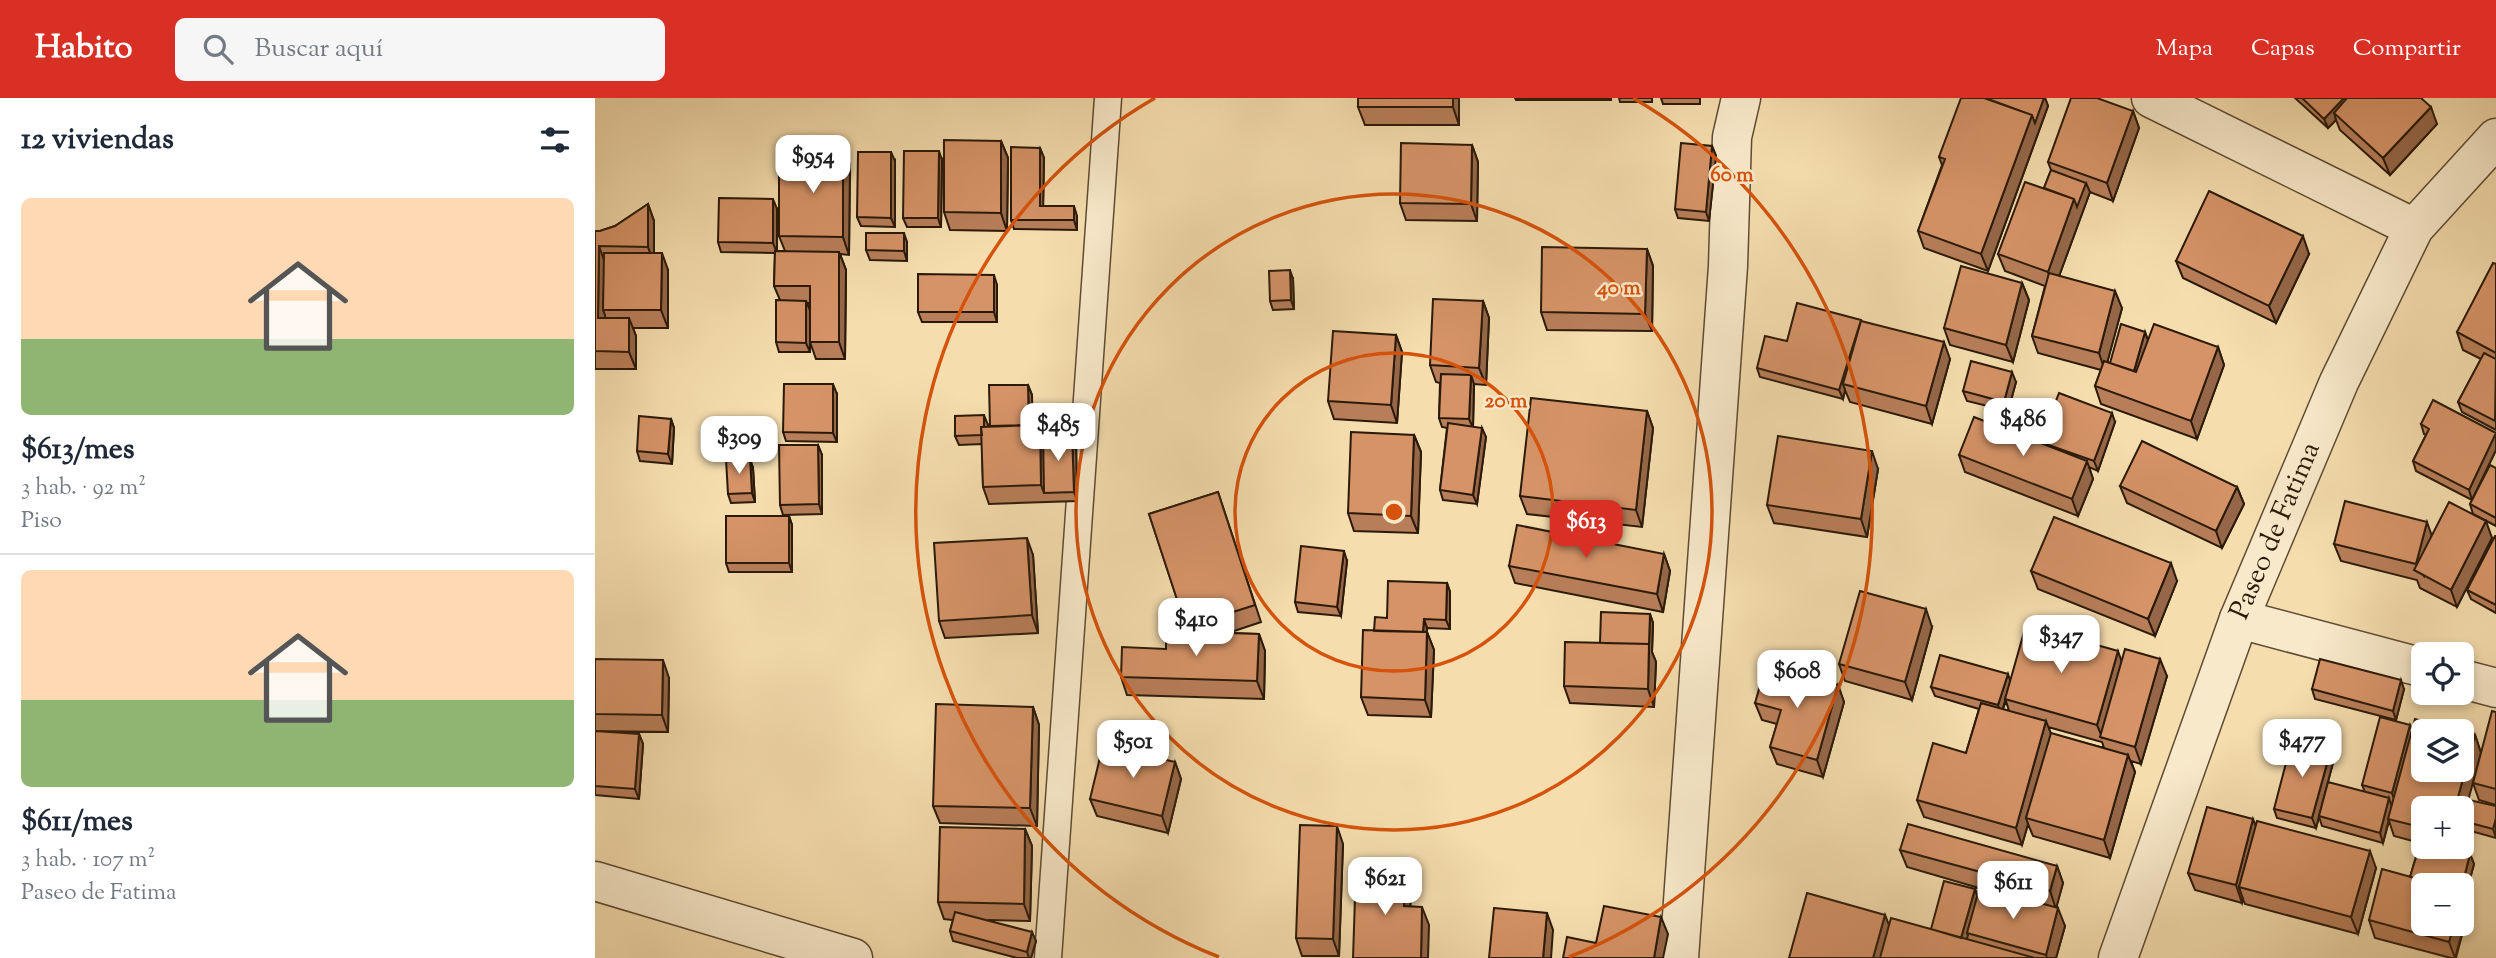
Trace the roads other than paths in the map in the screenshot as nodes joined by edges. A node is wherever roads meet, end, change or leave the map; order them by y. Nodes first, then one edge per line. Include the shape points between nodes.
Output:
1 (1108, 98) edge
2 (1741, 98) edge
3 (2151, 98) edge
4 (2496, 138) edge
5 (2414, 228) junction
6 (2239, 619) junction
7 (2411, 665) edge
8 (2474, 682) edge
9 (2496, 688) edge
10 (595, 881) edge
11 (853, 958) edge
12 (1048, 958) edge
13 (1679, 958) edge
14 (2117, 958) edge

1 - 12 lane
2 - 13 street via 1732,137 1728,266
3 - 5 street
4 - 5 street, Paseo de Fatima
5 - 6 street, Paseo de Fatima via 2339,382
6 - 7 street
6 - 14 street, Paseo de Fatima
8 - 9 street
10 - 11 street

